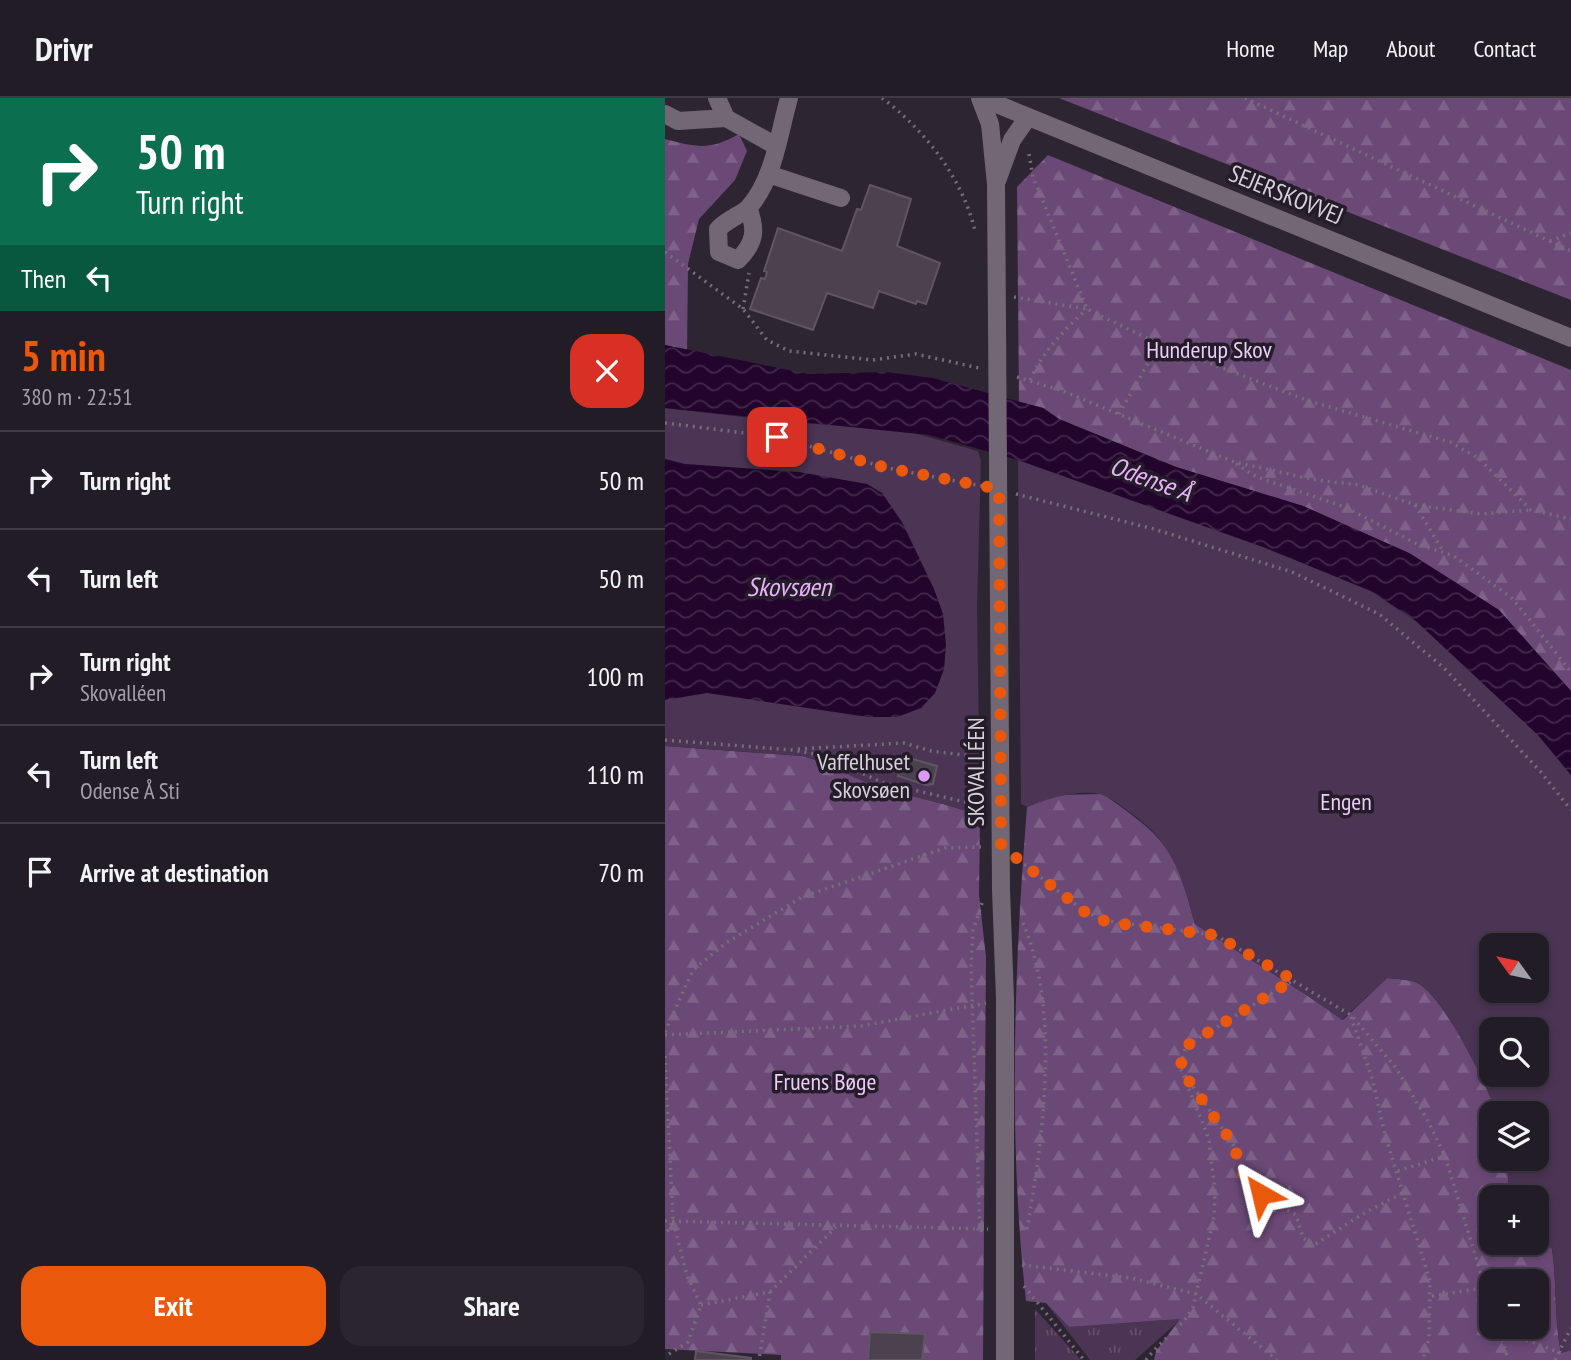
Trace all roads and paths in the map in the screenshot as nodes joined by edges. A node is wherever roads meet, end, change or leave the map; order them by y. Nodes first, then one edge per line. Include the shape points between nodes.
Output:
1 (717, 98) edge
2 (789, 98) edge
3 (882, 98) edge
4 (981, 98) edge
5 (1245, 98) edge
6 (665, 114) edge
7 (1028, 117) junction
8 (726, 118) junction
9 (776, 146) junction
10 (1027, 149) dead end
11 (768, 174) junction
12 (996, 184) junction
13 (841, 198) dead end
14 (748, 208) junction
15 (1571, 233) edge
16 (977, 239) dead end
17 (1550, 241) junction
18 (1571, 251) edge
19 (665, 252) edge
20 (745, 253) junction
21 (665, 260) edge
22 (673, 260) junction
23 (997, 294) junction
24 (743, 309) junction
25 (1087, 309) junction
26 (1571, 338) edge
27 (1159, 344) junction
28 (978, 355) dead end
29 (978, 368) junction
30 (998, 373) junction
31 (1030, 380) junction
32 (1119, 414) junction
33 (665, 423) edge
34 (1234, 462) junction
35 (999, 489) junction
36 (1415, 505) junction
37 (1531, 510) junction
38 (1571, 519) edge
39 (1444, 553) junction
40 (1562, 663) junction
41 (1571, 663) edge
42 (1571, 671) edge
43 (665, 740) edge
44 (793, 750) junction
45 (1001, 759) junction
46 (1571, 810) edge
47 (1001, 813) junction
48 (1001, 846) junction
49 (1001, 890) junction
50 (1020, 917) dead end
51 (1293, 980) junction
52 (1005, 999) junction
53 (972, 1006) junction
54 (1351, 1015) junction
55 (665, 1034) edge
56 (665, 1056) edge
57 (1180, 1068) junction
58 (1445, 1156) junction
59 (1398, 1171) junction
60 (1404, 1193) junction
61 (673, 1220) junction
62 (665, 1221) edge
63 (836, 1226) junction
64 (980, 1229) junction
65 (1006, 1229) junction
66 (665, 1236) edge
67 (986, 1237) dead end
68 (1005, 1263) junction
69 (1479, 1274) edge
70 (1479, 1289) edge
71 (770, 1292) junction
72 (1196, 1294) junction
73 (1432, 1296) junction
74 (701, 1305) junction
75 (1571, 1328) edge
76 (1502, 1339) edge
77 (1526, 1339) edge
78 (1560, 1353) junction
79 (669, 1354) dead end
80 (759, 1360) edge
81 (1005, 1360) edge
82 (1084, 1360) edge
83 (1146, 1360) edge
84 (1277, 1360) edge
85 (1423, 1360) edge
86 (1508, 1360) edge
87 (1555, 1360) edge

1 - 8 street
2 - 9 street
3 - 16 path via 910,122 949,171 971,215
4 - 7 street, SEJERSKOVVEJ
4 - 12 street, SKOVALLÉEN
5 - 17 path
6 - 8 street via 678,121
7 - 12 street, SKOVALLÉEN via 1012,140
7 - 26 street, SEJERSKOVVEJ
8 - 9 street
9 - 11 street
10 - 25 path
11 - 13 street
11 - 14 street
12 - 23 street, SKOVALLÉEN
14 - 20 street via 755,226 753,244
14 - 20 street via 729,217 718,229 719,252 738,260
15 - 17 path
17 - 18 path
19 - 22 path
20 - 24 path via 750,270
21 - 22 path
22 - 24 path
23 - 25 path
23 - 30 street, SKOVALLÉEN
24 - 29 path via 767,340 799,354 873,360 916,354
25 - 27 path
25 - 31 path via 1058,336
27 - 32 path
27 - 37 path via 1309,401 1450,442 1478,458
28 - 29 path
29 - 30 path
30 - 31 path
30 - 35 street, SKOVALLÉEN
31 - 32 path
32 - 34 path
33 - 35 path via 777,437 887,468
34 - 36 path via 1359,485
34 - 39 path via 1257,477 1345,507
35 - 45 street, SKOVALLÉEN
35 - 46 path via 1154,529 1292,572 1367,607 1444,668
36 - 37 path via 1481,514
36 - 39 path
37 - 38 path
39 - 40 path via 1513,599
40 - 41 path
40 - 42 path
43 - 44 path
44 - 45 path via 904,743
44 - 47 path via 820,755 884,783
45 - 47 street, SKOVALLÉEN
47 - 48 street, SKOVALLÉEN
48 - 49 street, SKOVALLÉEN
48 - 51 path via 1085,912 1107,922 1215,935
48 - 55 path via 945,848 802,897 726,943 693,970
49 - 52 street, SKOVALLÉEN
49 - 53 path via 985,899 978,910 971,964
50 - 68 path via 1044,1020 1045,1065 1038,1166 1024,1242
51 - 54 path
51 - 57 path via 1186,1046
52 - 53 path
52 - 65 street, SKOVALLÉEN
53 - 55 path via 861,1026
53 - 64 path
54 - 58 path via 1396,1068
54 - 59 path
56 - 61 path
57 - 60 path via 1233,1144 1247,1185 1296,1215 1303,1238 1314,1245
57 - 72 path via 1209,1139 1216,1192
58 - 59 path
58 - 69 path
59 - 60 path
60 - 73 path
61 - 62 path
61 - 63 path
61 - 66 path
61 - 74 path via 687,1276
63 - 64 path
63 - 71 path
64 - 65 path
64 - 67 path
65 - 68 street, SKOVALLÉEN
68 - 72 path via 1131,1278
68 - 81 street, SKOVALLÉEN
68 - 82 path
70 - 73 path
71 - 74 path
71 - 80 path
72 - 83 path via 1188,1316
72 - 84 path
73 - 85 path
74 - 79 path via 688,1342
75 - 78 path
76 - 86 path
77 - 78 path
78 - 87 path

